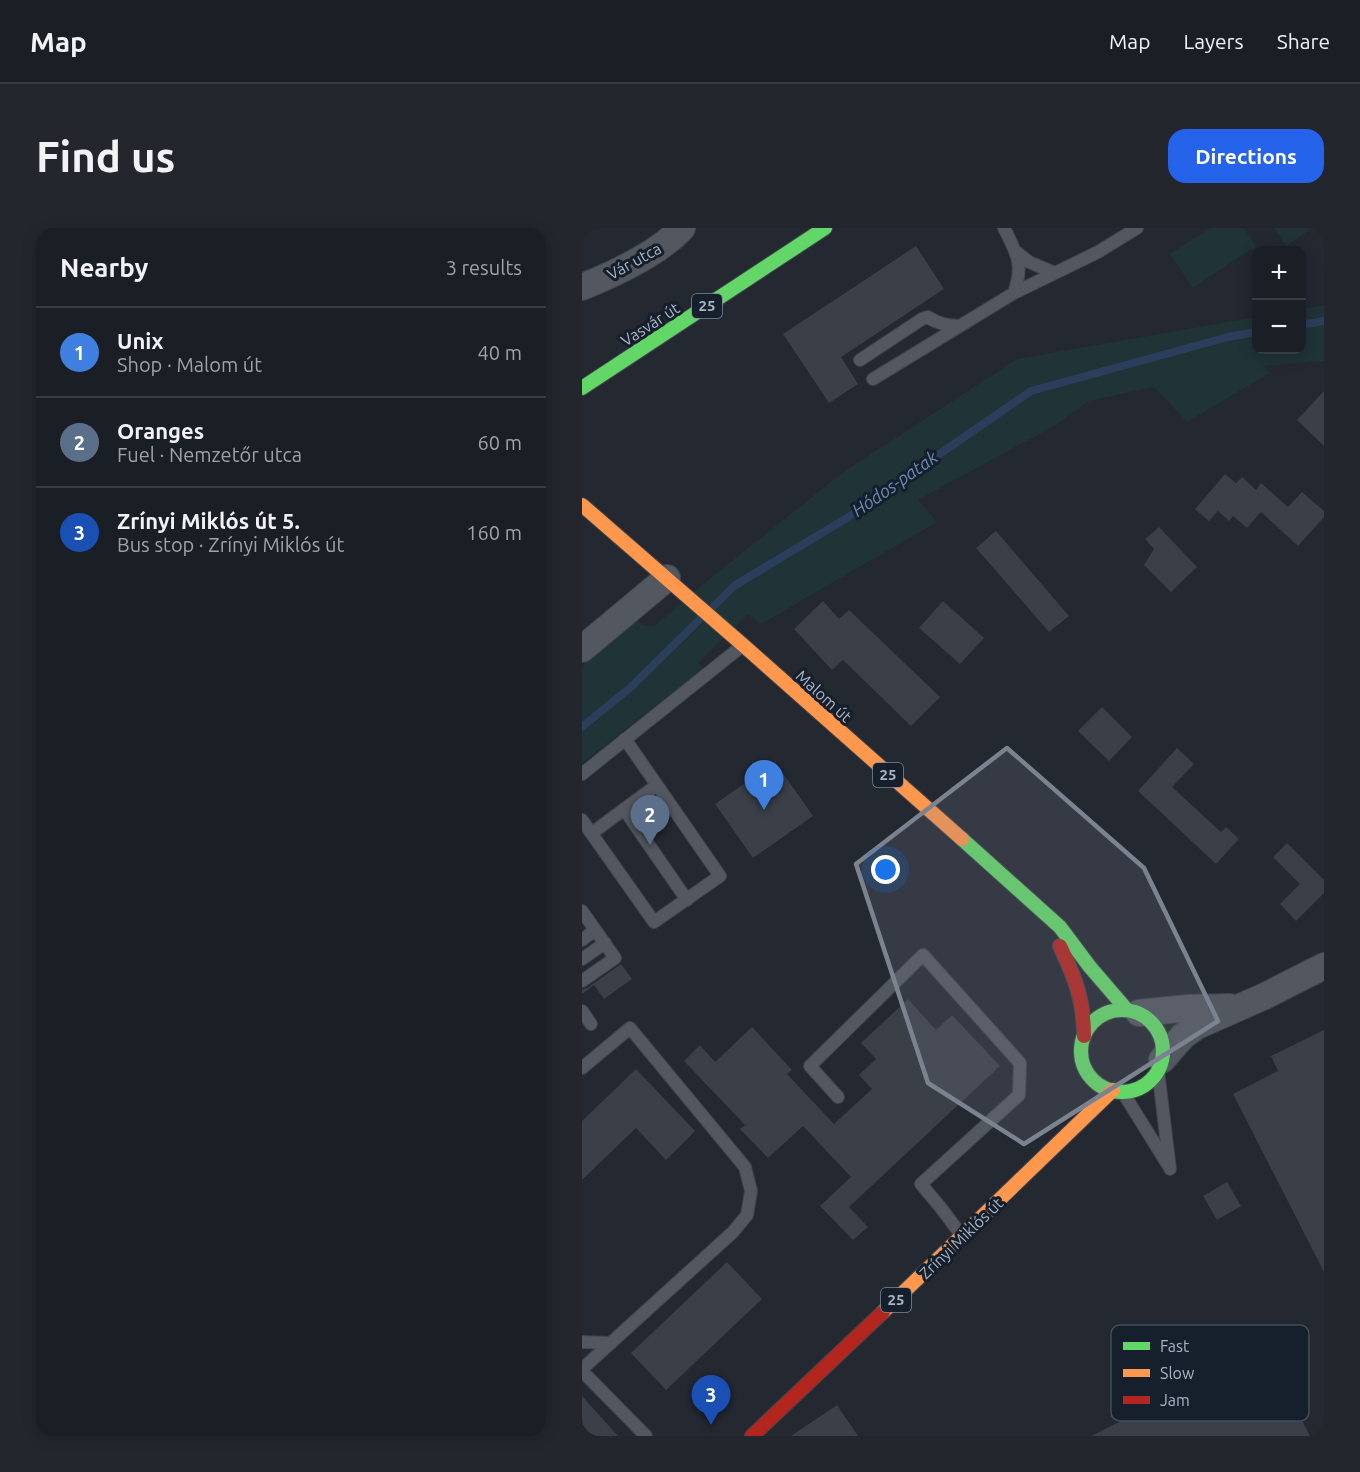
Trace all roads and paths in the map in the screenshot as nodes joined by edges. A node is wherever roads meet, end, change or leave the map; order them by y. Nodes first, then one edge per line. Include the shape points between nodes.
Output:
1 (682, 228) edge
2 (825, 228) edge
3 (1004, 228) edge
4 (1018, 228) edge
5 (1137, 228) edge
6 (1014, 247) junction
7 (1055, 273) junction
8 (582, 287) edge
9 (1014, 293) junction
10 (959, 326) junction
11 (860, 360) dead end
12 (873, 379) dead end
13 (584, 387) edge
14 (582, 505) edge
15 (674, 584) junction
16 (738, 641) junction
17 (582, 649) edge
18 (625, 739) junction
19 (582, 774) edge
20 (657, 785) junction
21 (624, 810) junction
22 (582, 820) edge
23 (591, 833) junction
24 (687, 900) junction
25 (1044, 912) junction
26 (583, 915) edge
27 (595, 930) junction
28 (582, 940) edge
29 (605, 943) junction
30 (582, 959) edge
31 (1324, 966) edge
32 (582, 981) edge
33 (1239, 1007) junction
34 (582, 1011) edge
35 (1133, 1012) junction
36 (591, 1023) dead end
37 (1084, 1036) junction
38 (1082, 1056) junction
39 (1160, 1065) junction
40 (582, 1068) edge
41 (1077, 1078) dead end
42 (1118, 1091) junction
43 (838, 1097) dead end
44 (1066, 1118) dead end
45 (1039, 1163) junction
46 (962, 1237) junction
47 (582, 1342) edge
48 (611, 1343) junction
49 (582, 1356) edge
50 (597, 1356) junction
51 (582, 1370) edge
52 (646, 1436) edge
53 (752, 1436) edge

1 - 8 street, Vár utca via 651,252
2 - 13 main road, Vasvár út / 25
3 - 6 lane
4 - 6 lane
5 - 7 lane
6 - 7 lane via 1029,262
6 - 9 lane via 1019,266
7 - 9 lane
9 - 10 lane
10 - 11 lane via 928,317 922,319
10 - 12 lane
14 - 15 main road, Malom út / 25
15 - 16 main road, Malom út / 25
15 - 17 street
16 - 18 lane
16 - 25 main road, Malom út / 25
18 - 19 lane
18 - 20 lane
20 - 21 lane
20 - 24 lane via 720,876
21 - 23 lane
21 - 24 lane
22 - 23 lane
23 - 24 lane via 654,922
25 - 35 main road, Malom út / 25
25 - 37 main road, Malom út / 25 via 1073,974 1083,1010
26 - 27 lane
27 - 28 lane
27 - 29 lane
29 - 30 lane
29 - 32 lane via 615,958
31 - 33 street
33 - 35 street
33 - 39 street via 1183,1036
34 - 36 lane
35 - 37 main road via 1114,1011 1101,1016
35 - 39 main road, 25 via 1151,1021 1159,1032 1163,1046
37 - 38 main road, 25
38 - 41 main road, 25
38 - 42 main road via 1092,1078
39 - 42 main road, 25 via 1143,1086
39 - 42 lane via 1170,1169
40 - 48 lane via 630,1028 745,1167 751,1191 747,1215 733,1232
42 - 45 main road, Zrínyi Miklós út / 25
43 - 46 lane via 810,1066 923,955 1020,1062 1019,1095 921,1184
44 - 45 main road, Zrínyi Miklós út / 25
45 - 46 main road, Zrínyi Miklós út / 25
46 - 53 main road, Zrínyi Miklós út / 25
47 - 48 lane
48 - 50 lane
49 - 50 lane
50 - 51 lane
51 - 52 lane

